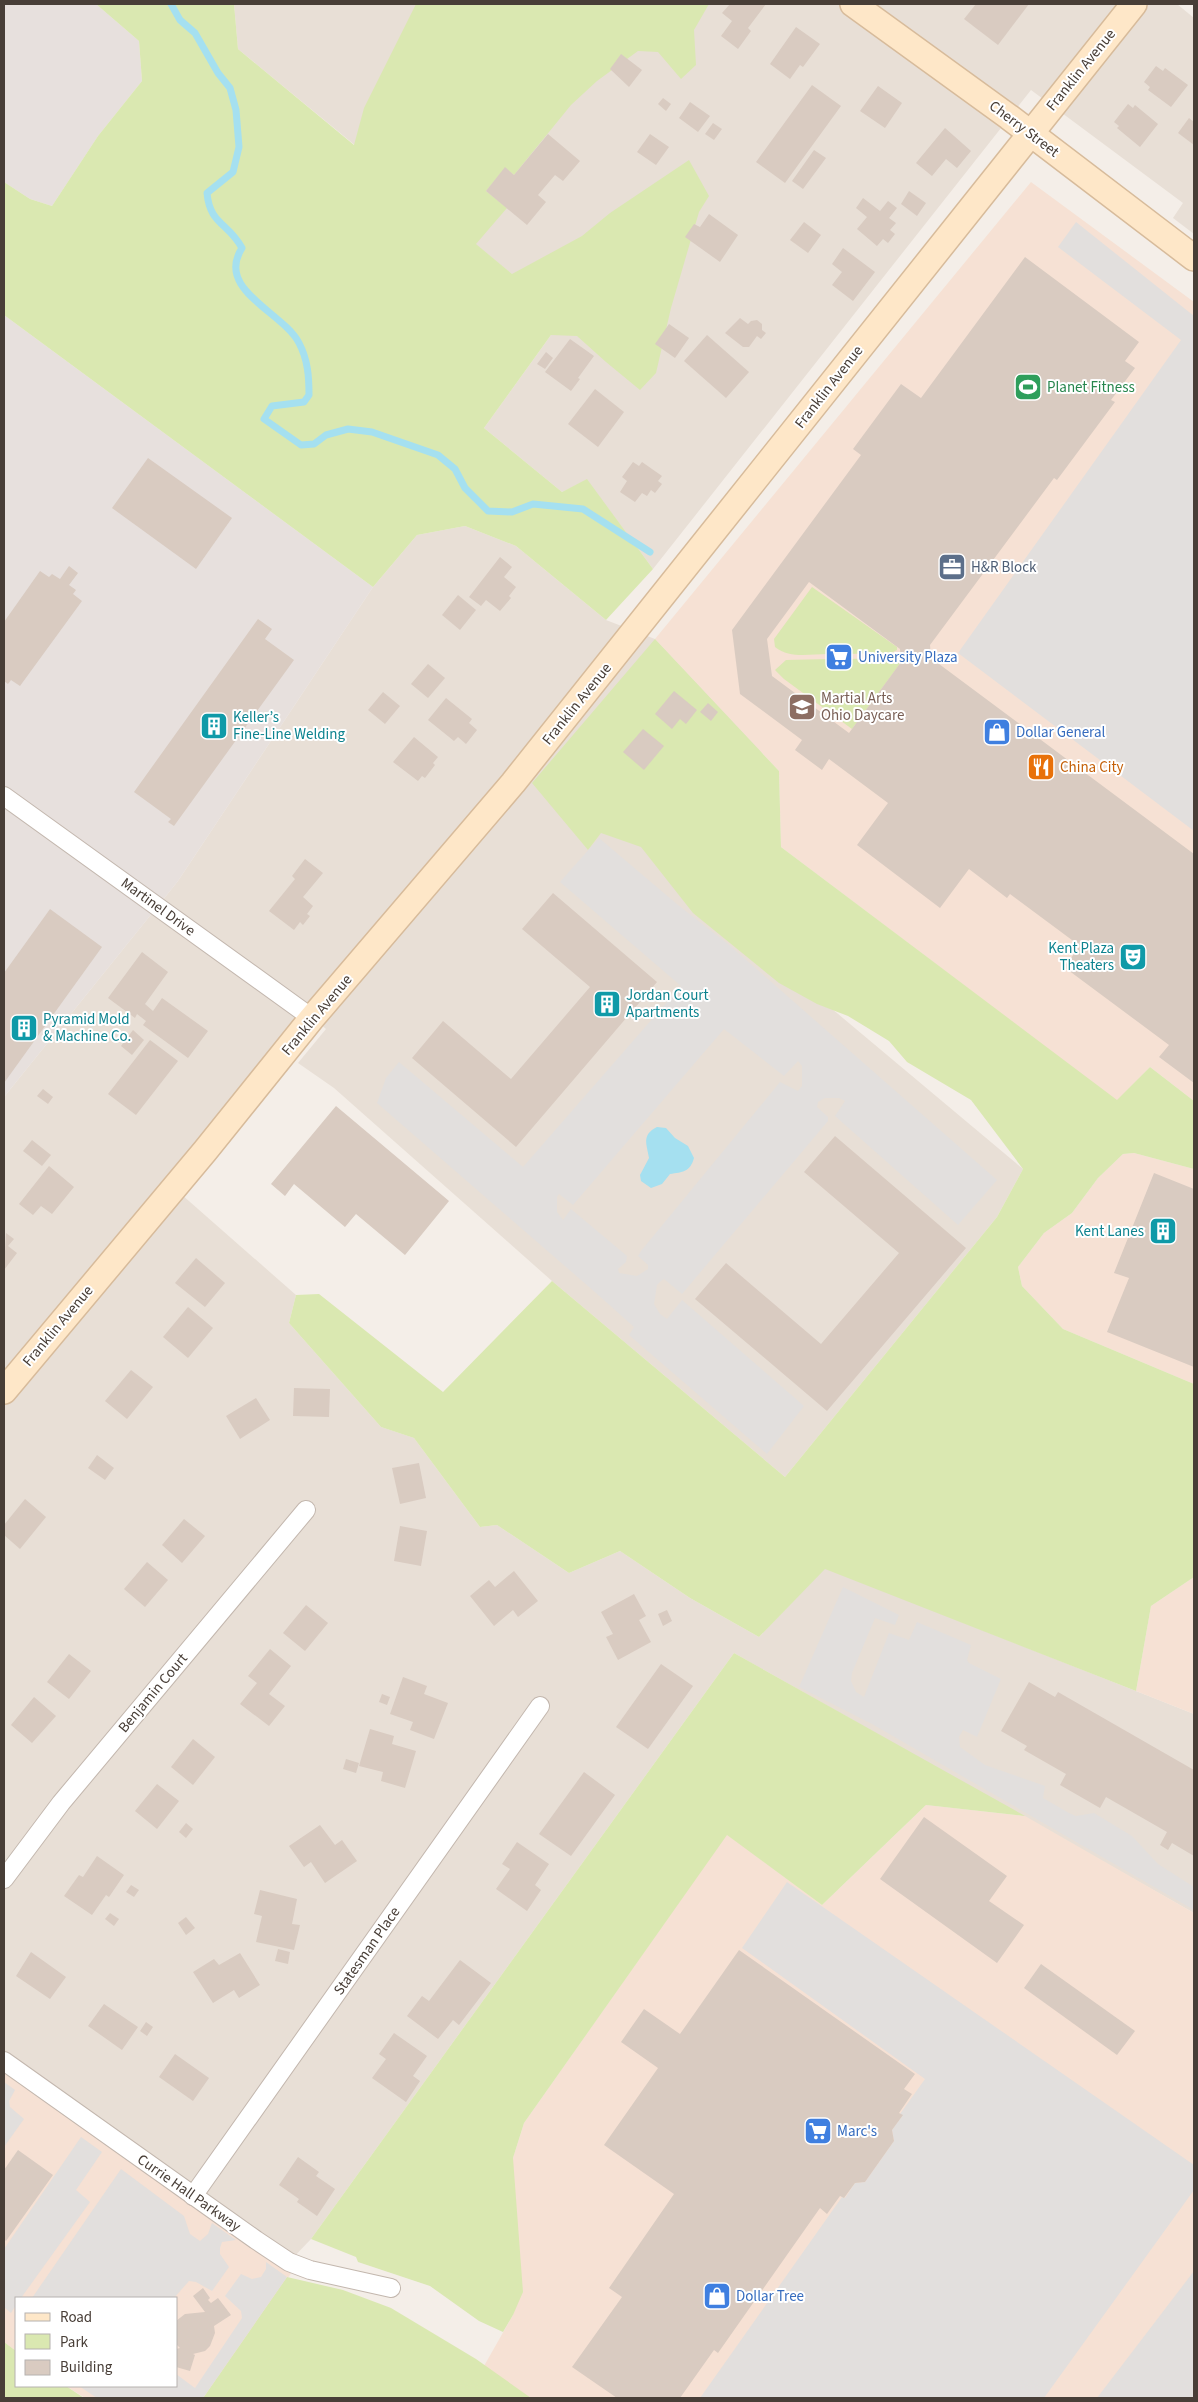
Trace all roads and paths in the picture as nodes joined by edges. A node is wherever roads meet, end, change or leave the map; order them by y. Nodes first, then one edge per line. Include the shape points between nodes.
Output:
1 (853, 4) edge
2 (1134, 4) edge
3 (1030, 133) junction
4 (1194, 258) edge
5 (4, 796) edge
6 (312, 1018) junction
7 (4, 1391) edge
8 (306, 1510) dead end
9 (540, 1706) dead end
10 (4, 1879) edge
11 (4, 2061) edge
12 (194, 2196) junction
13 (392, 2288) dead end

1 - 3 street, Cherry Street
2 - 3 street, Franklin Avenue
3 - 4 street, Cherry Street
3 - 6 street, Franklin Avenue via 513,783
5 - 6 street, Martinel Drive
6 - 7 street, Franklin Avenue
8 - 10 street, Benjamin Court via 61,1802
9 - 12 street, Statesman Place
11 - 12 street, Currie Hall Parkway
12 - 13 street, Currie Hall Parkway via 289,2262 310,2270

